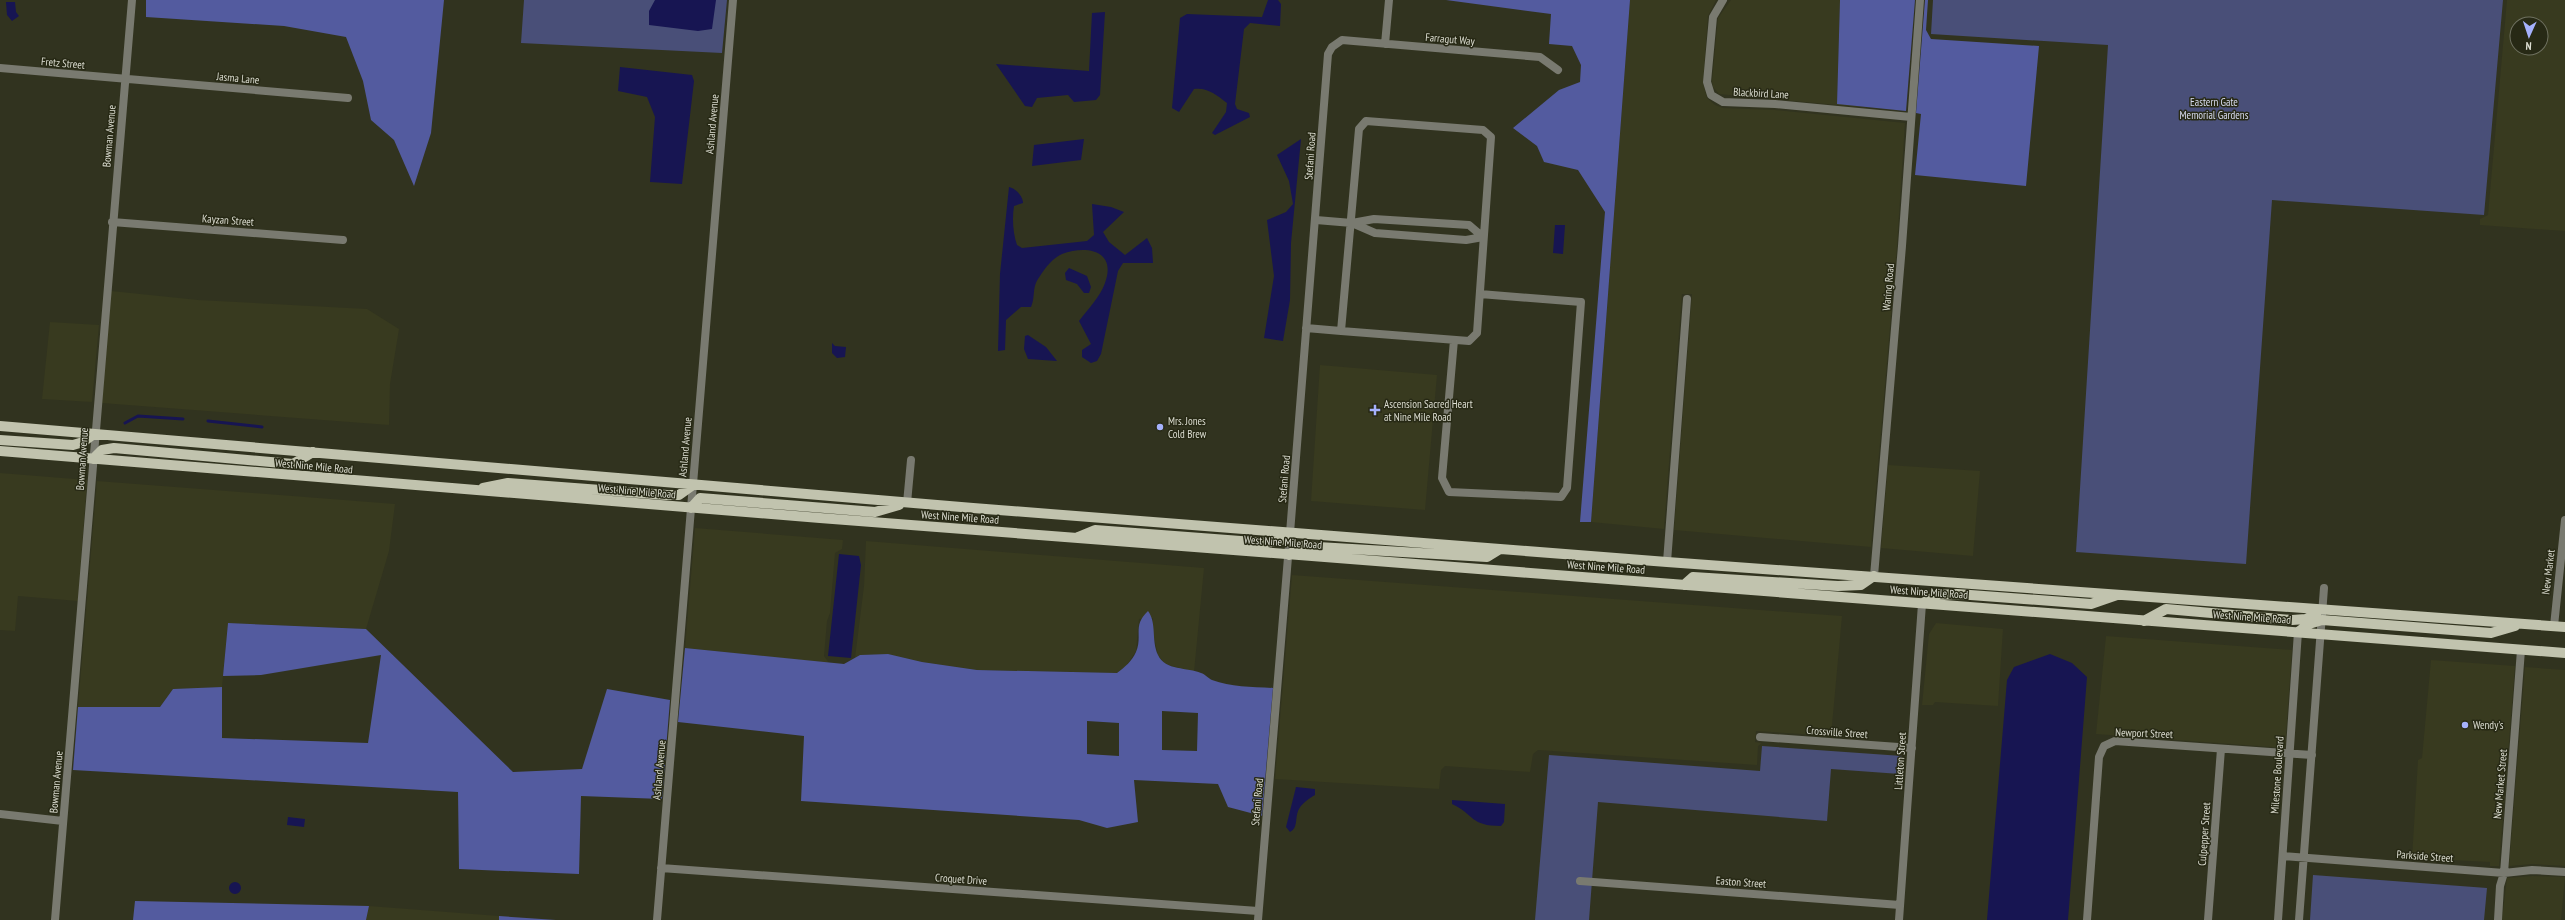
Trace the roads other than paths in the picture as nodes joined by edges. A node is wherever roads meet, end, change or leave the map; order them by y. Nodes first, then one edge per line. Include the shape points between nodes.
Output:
1 (132, 0) edge
2 (733, 0) edge
3 (1389, 0) edge
4 (1723, 0) edge
5 (1920, 0) edge
6 (1337, 43) joint
7 (1385, 44) junction
8 (0, 68) edge
9 (1558, 70) dead end
10 (125, 79) junction
11 (348, 98) dead end
12 (1911, 117) junction
13 (1316, 220) junction
14 (112, 222) junction
15 (1352, 223) junction
16 (1483, 237) junction
17 (343, 240) dead end
18 (1480, 294) junction
19 (1687, 299) dead end
20 (1306, 328) junction
21 (1341, 330) junction
22 (1454, 340) junction
23 (0, 426) edge
24 (94, 434) junction
25 (0, 440) edge
26 (0, 450) edge
27 (313, 452) junction
28 (93, 459) junction
29 (911, 460) dead end
30 (693, 484) junction
31 (471, 490) junction
32 (908, 503) junction
33 (691, 508) junction
34 (2565, 520) edge
35 (1290, 533) junction
36 (1076, 538) junction
37 (1500, 549) junction
38 (1289, 555) junction
39 (1667, 562) junction
40 (1874, 576) junction
41 (1684, 585) junction
42 (2324, 588) dead end
43 (2120, 594) junction
44 (1922, 604) junction
45 (2323, 609) junction
46 (2322, 620) junction
47 (2144, 621) junction
48 (2523, 624) junction
49 (2554, 626) junction
50 (2565, 627) edge
51 (2298, 632) junction
52 (2321, 634) junction
53 (2521, 650) junction
54 (2565, 653) edge
55 (1760, 737) dead end
56 (1912, 748) junction
57 (2221, 749) junction
58 (2290, 754) junction
59 (2312, 755) junction
60 (0, 814) edge
61 (63, 821) junction
62 (2283, 856) junction
63 (2304, 858) junction
64 (661, 868) junction
65 (2504, 872) junction
66 (2565, 872) edge
67 (1580, 881) dead end
68 (1900, 905) junction
69 (1258, 911) junction
70 (55, 920) edge
71 (657, 920) edge
72 (1258, 920) edge
73 (1899, 920) edge
74 (2087, 920) edge
75 (2208, 920) edge
76 (2278, 920) edge
77 (2299, 920) edge
78 (2498, 920) edge

1 - 10 street, Bowman Avenue
2 - 30 street, Ashland Avenue
3 - 7 street
4 - 12 street, Blackbird Lane via 1713,17 1707,82 1711,95 1716,100
5 - 12 street, Waring Road
6 - 7 street, Farragut Way via 1342,40
6 - 13 street, Stefani Road via 1328,54
7 - 9 street, Farragut Way via 1540,58
8 - 10 street, Fretz Street
10 - 11 street, Jasma Lane
10 - 14 street, Bowman Avenue
12 - 40 street, Waring Road
13 - 15 street
13 - 20 street, Stefani Road
14 - 17 street, Kayzan Street
14 - 24 street, Bowman Avenue
15 - 16 street via 1375,233 1466,240
15 - 16 street via 1374,219 1469,225
15 - 16 street via 1359,130 1366,121 1483,130 1491,137
15 - 21 street
16 - 18 street
18 - 22 street via 1477,333 1469,341
18 - 22 street via 1581,302 1566,488 1561,497 1449,492 1442,478
19 - 39 street
20 - 21 street
20 - 35 street, Stefani Road
21 - 22 street
23 - 24 main road, West Nine Mile Road
24 - 25 main road via 73,445
24 - 27 main road, West Nine Mile Road
24 - 28 street, Bowman Avenue
26 - 28 main road, West Nine Mile Road
27 - 28 main road via 293,464 114,448 102,450
27 - 30 main road, West Nine Mile Road
28 - 31 main road, West Nine Mile Road
28 - 61 street, Bowman Avenue
29 - 32 street
30 - 31 main road via 679,495 508,483
30 - 32 main road, West Nine Mile Road
30 - 33 street, Ashland Avenue
31 - 33 main road, West Nine Mile Road
32 - 33 main road via 875,512 700,498
32 - 35 main road, West Nine Mile Road
33 - 36 main road, West Nine Mile Road
33 - 64 street, Ashland Avenue
34 - 49 street, New Market
35 - 36 main road via 1285,539 1267,543 1094,530
35 - 37 main road, West Nine Mile Road
35 - 38 street, Stefani Road
36 - 38 main road, West Nine Mile Road
37 - 38 main road via 1487,557 1301,546
37 - 39 main road, West Nine Mile Road
38 - 41 main road, West Nine Mile Road
38 - 69 street, Stefani Road
39 - 40 main road, West Nine Mile Road
40 - 41 main road via 1861,585 1838,586 1693,577
40 - 43 main road, West Nine Mile Road
41 - 44 main road, West Nine Mile Road
42 - 45 street
43 - 44 main road via 2091,604 1957,594 1938,595
43 - 45 main road, West Nine Mile Road
44 - 47 main road, West Nine Mile Road
44 - 56 street, Littleton Street
45 - 46 street
45 - 47 main road via 2315,616 2292,620 2166,609
45 - 48 main road, West Nine Mile Road
46 - 48 main road via 2491,633
46 - 51 main road via 2309,624
46 - 52 street
47 - 51 main road, West Nine Mile Road
48 - 49 main road, West Nine Mile Road
49 - 50 main road, West Nine Mile Road
51 - 52 main road, West Nine Mile Road
51 - 58 street, Milestone Boulevard
52 - 53 main road, West Nine Mile Road
52 - 59 street
53 - 54 main road, West Nine Mile Road
53 - 65 street, New Market Street
55 - 56 street, Crossville Street
56 - 68 street, Littleton Street
57 - 58 street, Newport Street
57 - 74 street, Newport Street via 2115,741 2104,746 2099,757
57 - 75 street, Culpepper Street
58 - 59 street, Newport Street
58 - 62 street, Milestone Boulevard
59 - 63 street
60 - 61 street
61 - 70 street, Bowman Avenue
62 - 63 street, Parkside Street
62 - 76 street, Milestone Boulevard
63 - 65 street, Parkside Street
63 - 77 street
64 - 69 street, Croquet Drive
64 - 71 street, Ashland Avenue
65 - 66 street, Parkside Street
65 - 78 street, New Market Street via 2500,886
67 - 68 street, Easton Street
68 - 73 street, Littleton Street
69 - 72 street, Stefani Road

